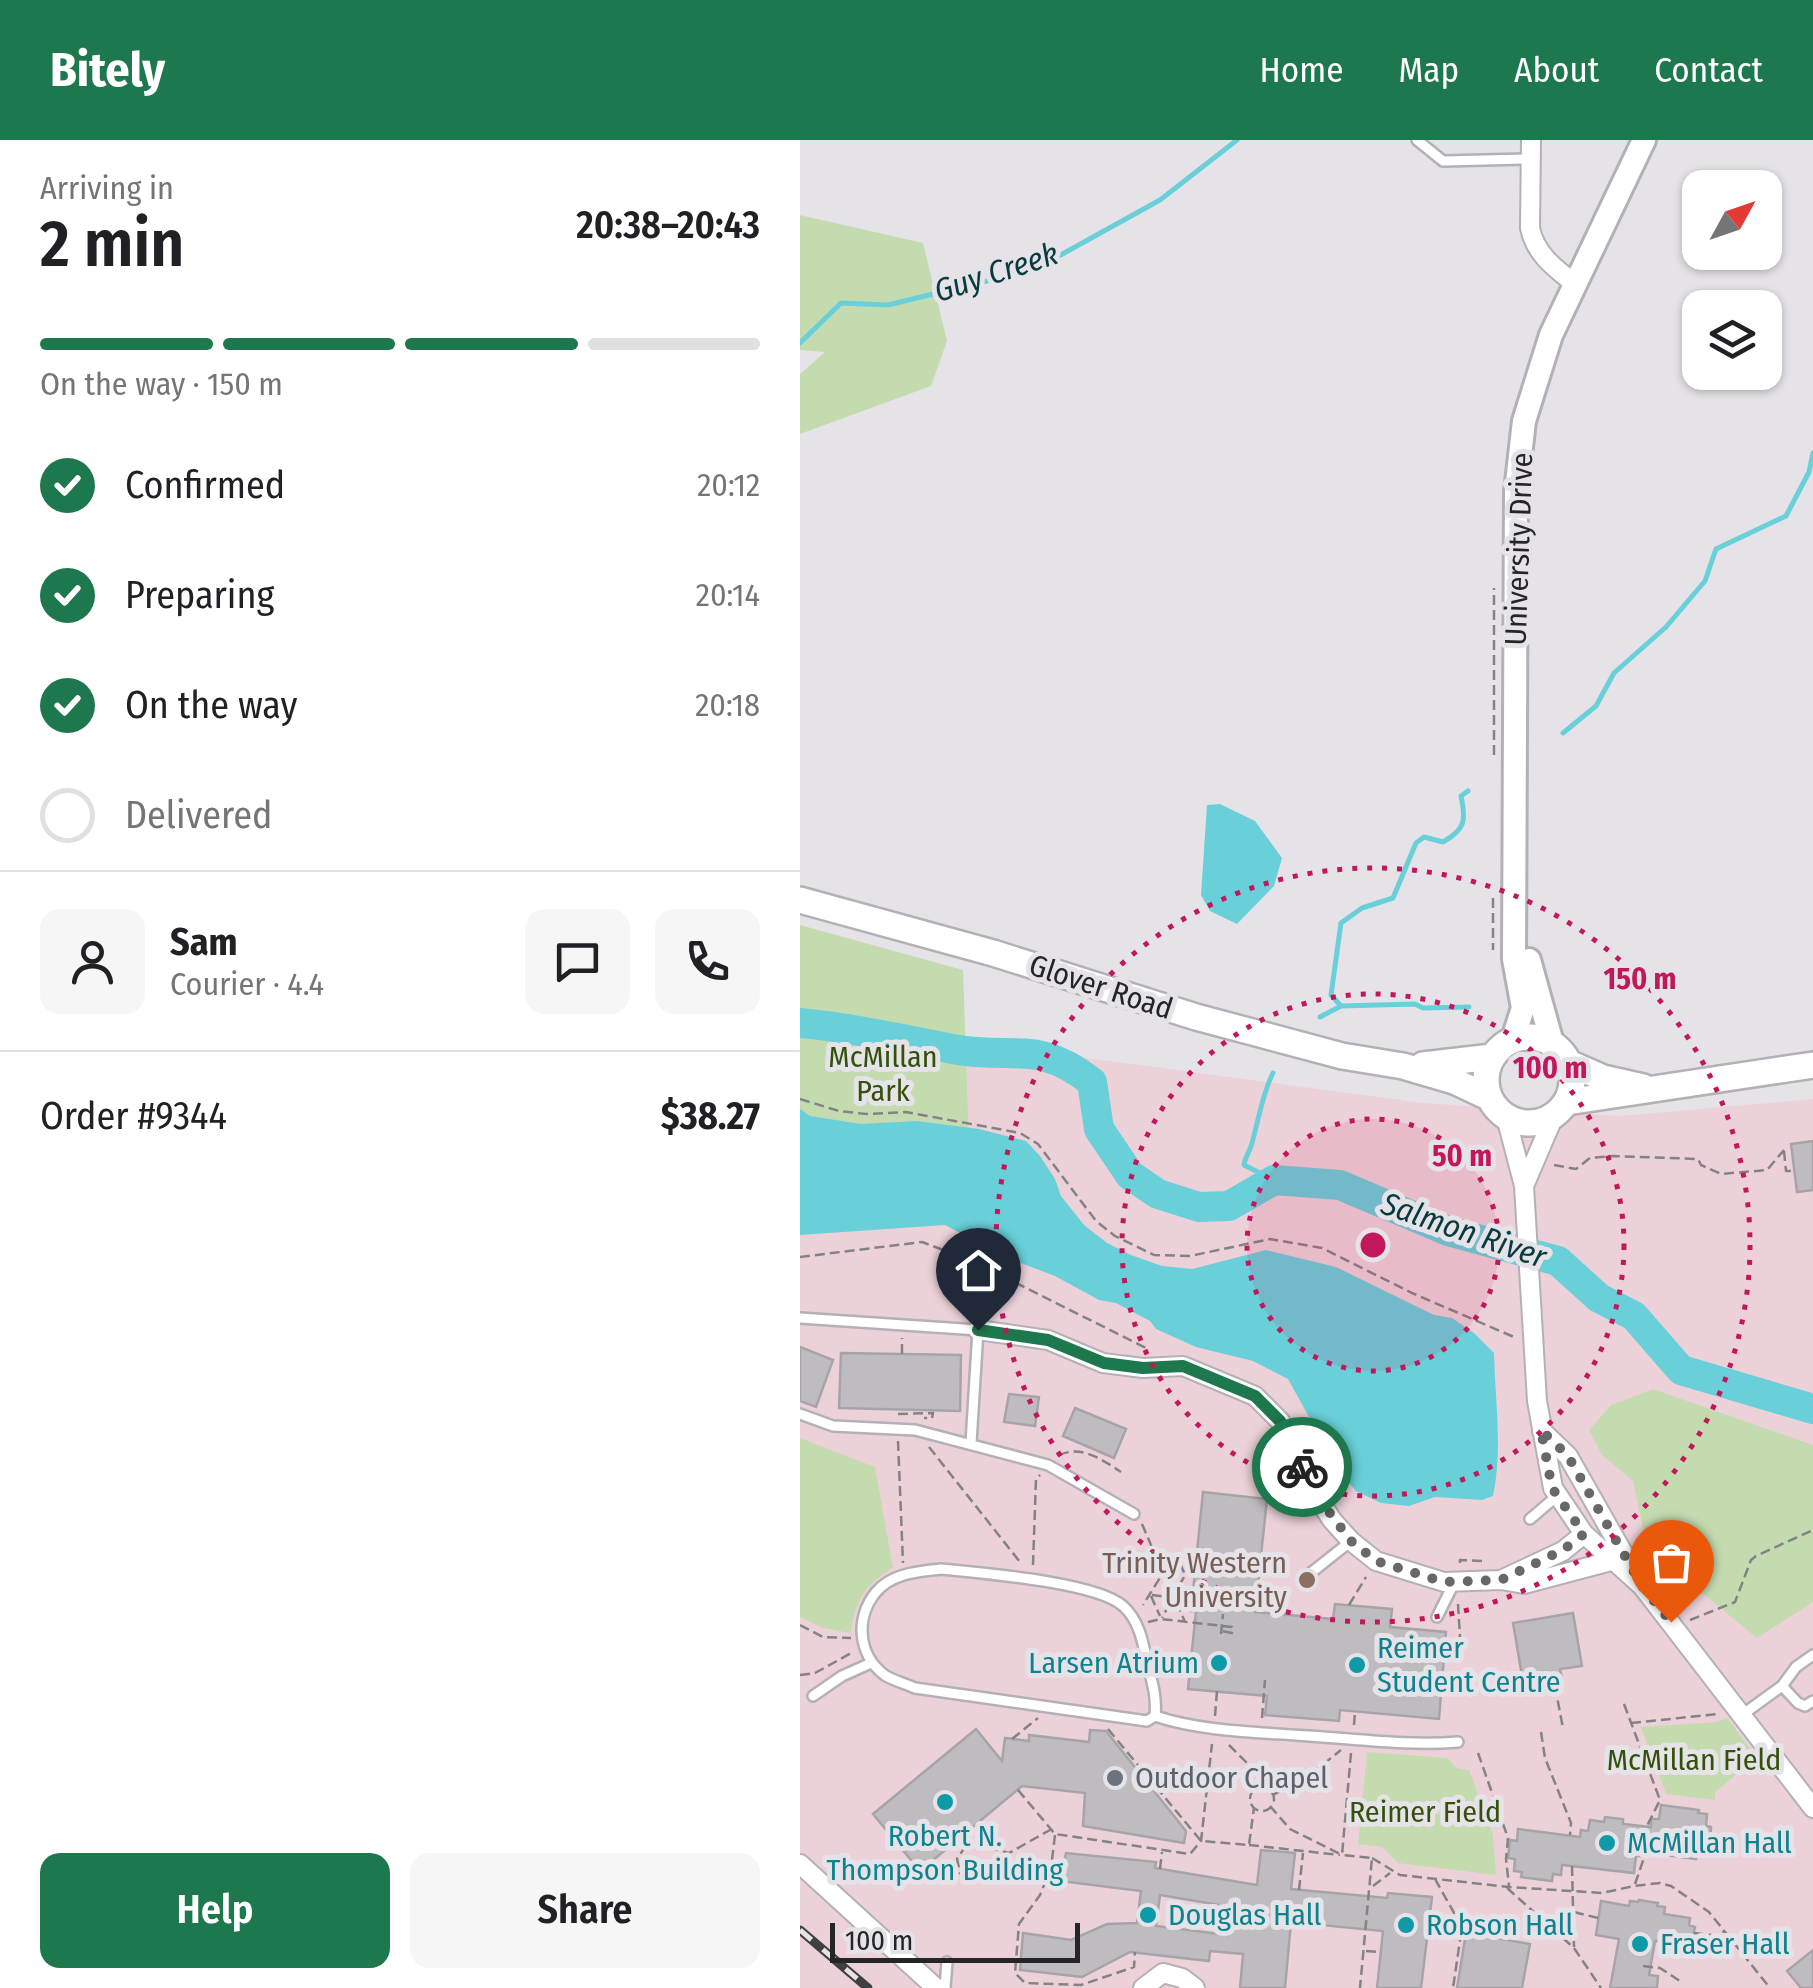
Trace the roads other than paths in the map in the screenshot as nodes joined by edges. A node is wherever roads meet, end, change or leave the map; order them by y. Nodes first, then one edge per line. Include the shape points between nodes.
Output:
1 (1417, 140) edge
2 (1644, 140) edge
3 (1530, 150) edge
4 (1574, 282) junction
5 (800, 900) edge
6 (1516, 923) junction
7 (1513, 1040) junction
8 (1560, 1053) junction
9 (1492, 1056) junction
10 (1813, 1065) edge
11 (1403, 1066) junction
12 (1648, 1088) junction
13 (1488, 1096) junction
14 (1560, 1109) junction
15 (1506, 1118) junction
16 (1524, 1190) junction
17 (800, 1318) edge
18 (978, 1330) junction
19 (800, 1414) edge
20 (1541, 1430) junction
21 (971, 1443) junction
22 (1557, 1496) junction
23 (1134, 1514) road end
24 (1530, 1519) dead end
25 (1584, 1534) junction
26 (1351, 1541) junction
27 (1612, 1561) junction
28 (1302, 1580) dead end
29 (1501, 1580) junction
30 (1454, 1583) junction
31 (1642, 1586) junction
32 (1437, 1617) dead end
33 (1813, 1655) edge
34 (872, 1663) junction
35 (1782, 1686) junction
36 (813, 1696) dead end
37 (1813, 1701) edge
38 (1736, 1712) junction
39 (1155, 1716) junction
40 (1458, 1742) dead end
41 (1813, 1808) edge
42 (800, 1864) edge
43 (947, 1962) dead end
44 (936, 1988) edge
45 (945, 1988) edge
46 (1143, 1988) edge
47 (1195, 1988) edge

1 - 3 lane via 1443,161
2 - 4 street, University Drive
3 - 4 street via 1533,241
4 - 6 street, University Drive via 1532,389 1516,491
5 - 11 main road, Glover Road via 1196,1018
6 - 7 street, University Drive via 1522,1016
6 - 8 street, University Drive
7 - 8 main road via 1526,1036
7 - 9 main road
8 - 12 main road via 1603,1078
8 - 14 main road via 1572,1089
9 - 11 main road, Glover Road
9 - 13 main road
10 - 12 main road
11 - 13 main road, Glover Road
12 - 14 main road
13 - 15 main road
14 - 15 main road via 1530,1124
14 - 16 street
15 - 16 street
16 - 20 street
17 - 18 lane
18 - 21 lane
18 - 26 street via 1048,1340 1104,1363 1183,1366 1255,1396 1280,1421 1317,1496
19 - 21 lane via 833,1426 915,1430
20 - 22 street
20 - 31 street via 1568,1456
21 - 23 lane via 1048,1465
22 - 24 lane
22 - 25 street
25 - 27 street
25 - 29 street
26 - 28 lane
26 - 30 street via 1376,1561
27 - 29 street via 1524,1584
27 - 31 street
29 - 30 street
30 - 32 lane
31 - 38 street
33 - 35 lane
34 - 36 lane
34 - 39 lane via 916,1688 1147,1721
34 - 39 lane via 860,1632 866,1610 881,1588 904,1575 941,1569 1099,1592 1133,1619
35 - 37 lane via 1798,1703
35 - 38 lane
38 - 41 street
39 - 40 lane via 1261,1732
42 - 44 street
43 - 45 lane
46 - 47 street via 1164,1973

